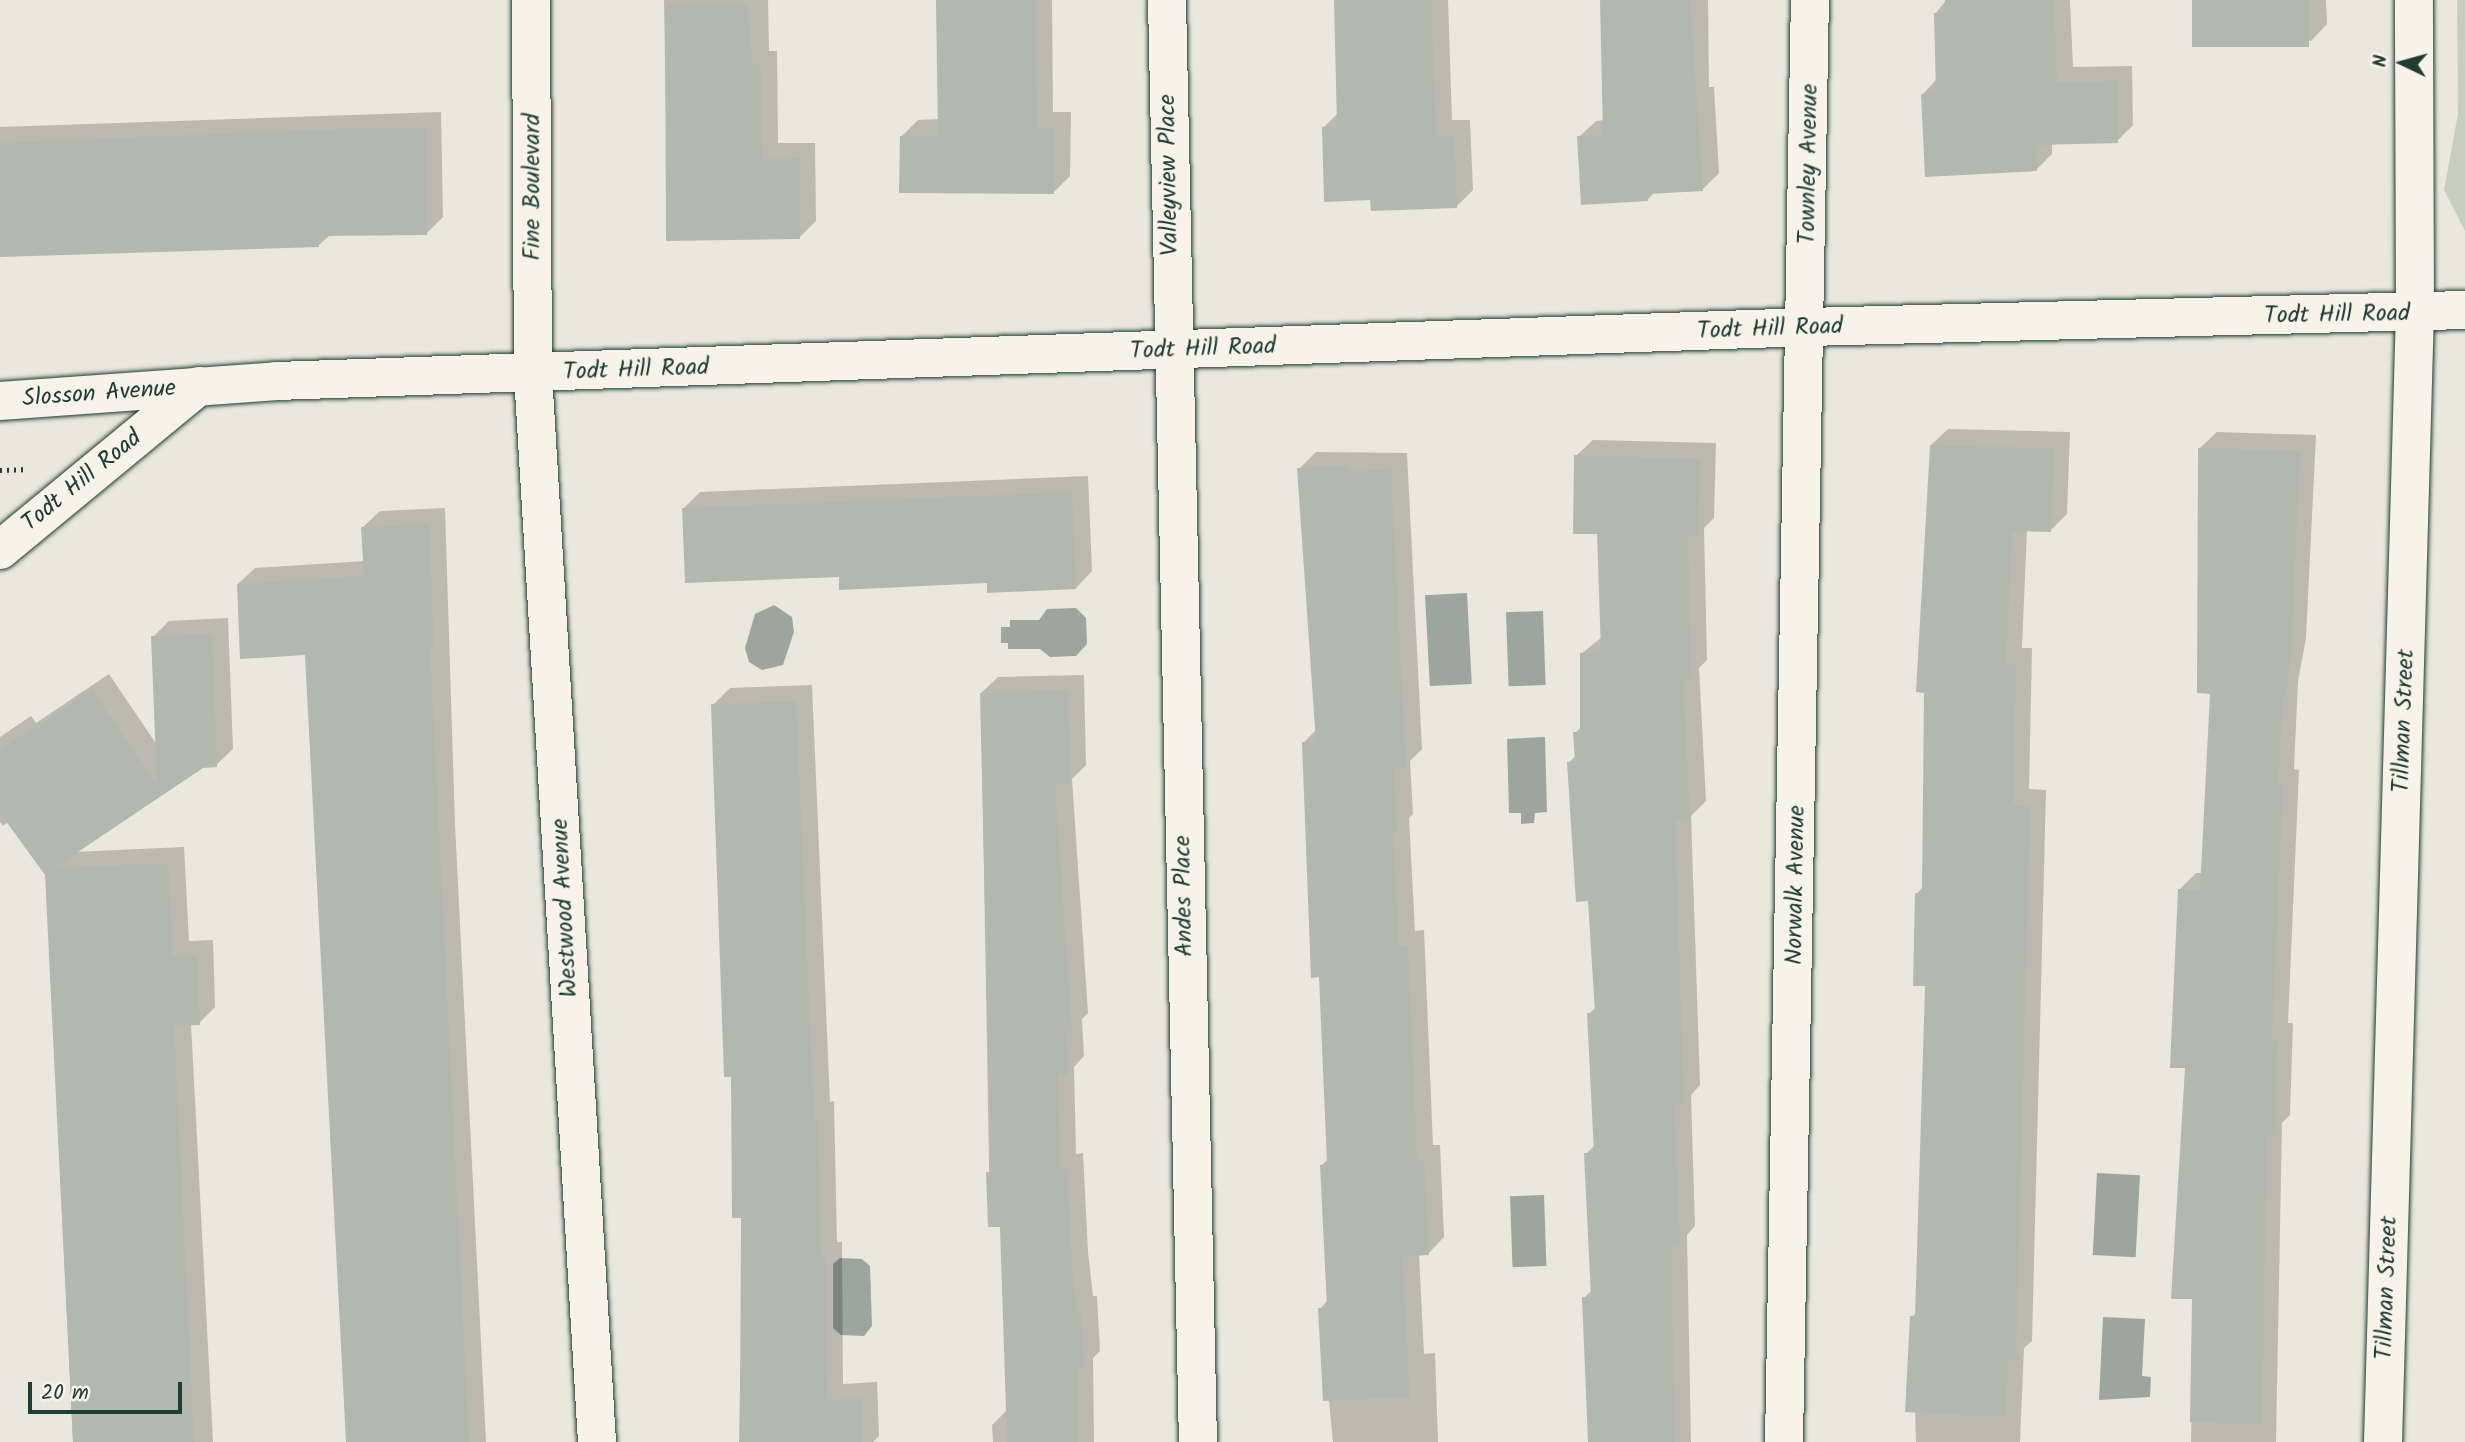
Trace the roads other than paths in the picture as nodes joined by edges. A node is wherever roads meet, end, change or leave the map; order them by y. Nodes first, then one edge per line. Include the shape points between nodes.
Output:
1 (531, 0) edge
2 (1167, 0) edge
3 (1810, 0) edge
4 (2414, 0) edge
5 (2465, 310) edge
6 (2415, 313) junction
7 (1807, 327) junction
8 (1171, 351) junction
9 (533, 374) junction
10 (199, 386) junction
11 (0, 401) edge
12 (0, 550) edge
13 (597, 1442) edge
14 (1198, 1442) edge
15 (1784, 1442) edge
16 (2383, 1442) edge

1 - 9 street, Fine Boulevard
2 - 8 street, Valleyview Place
3 - 7 street, Townley Avenue
4 - 6 street, Tillman Street
5 - 6 street, Todt Hill Road
6 - 7 street, Todt Hill Road
6 - 16 street, Tillman Street
7 - 8 street, Todt Hill Road
7 - 15 street, Norwalk Avenue
8 - 9 street, Todt Hill Road
8 - 14 street, Andes Place
9 - 10 street, Todt Hill Road
9 - 13 street, Westwood Avenue
10 - 11 street, Slosson Avenue
10 - 12 street, Todt Hill Road

